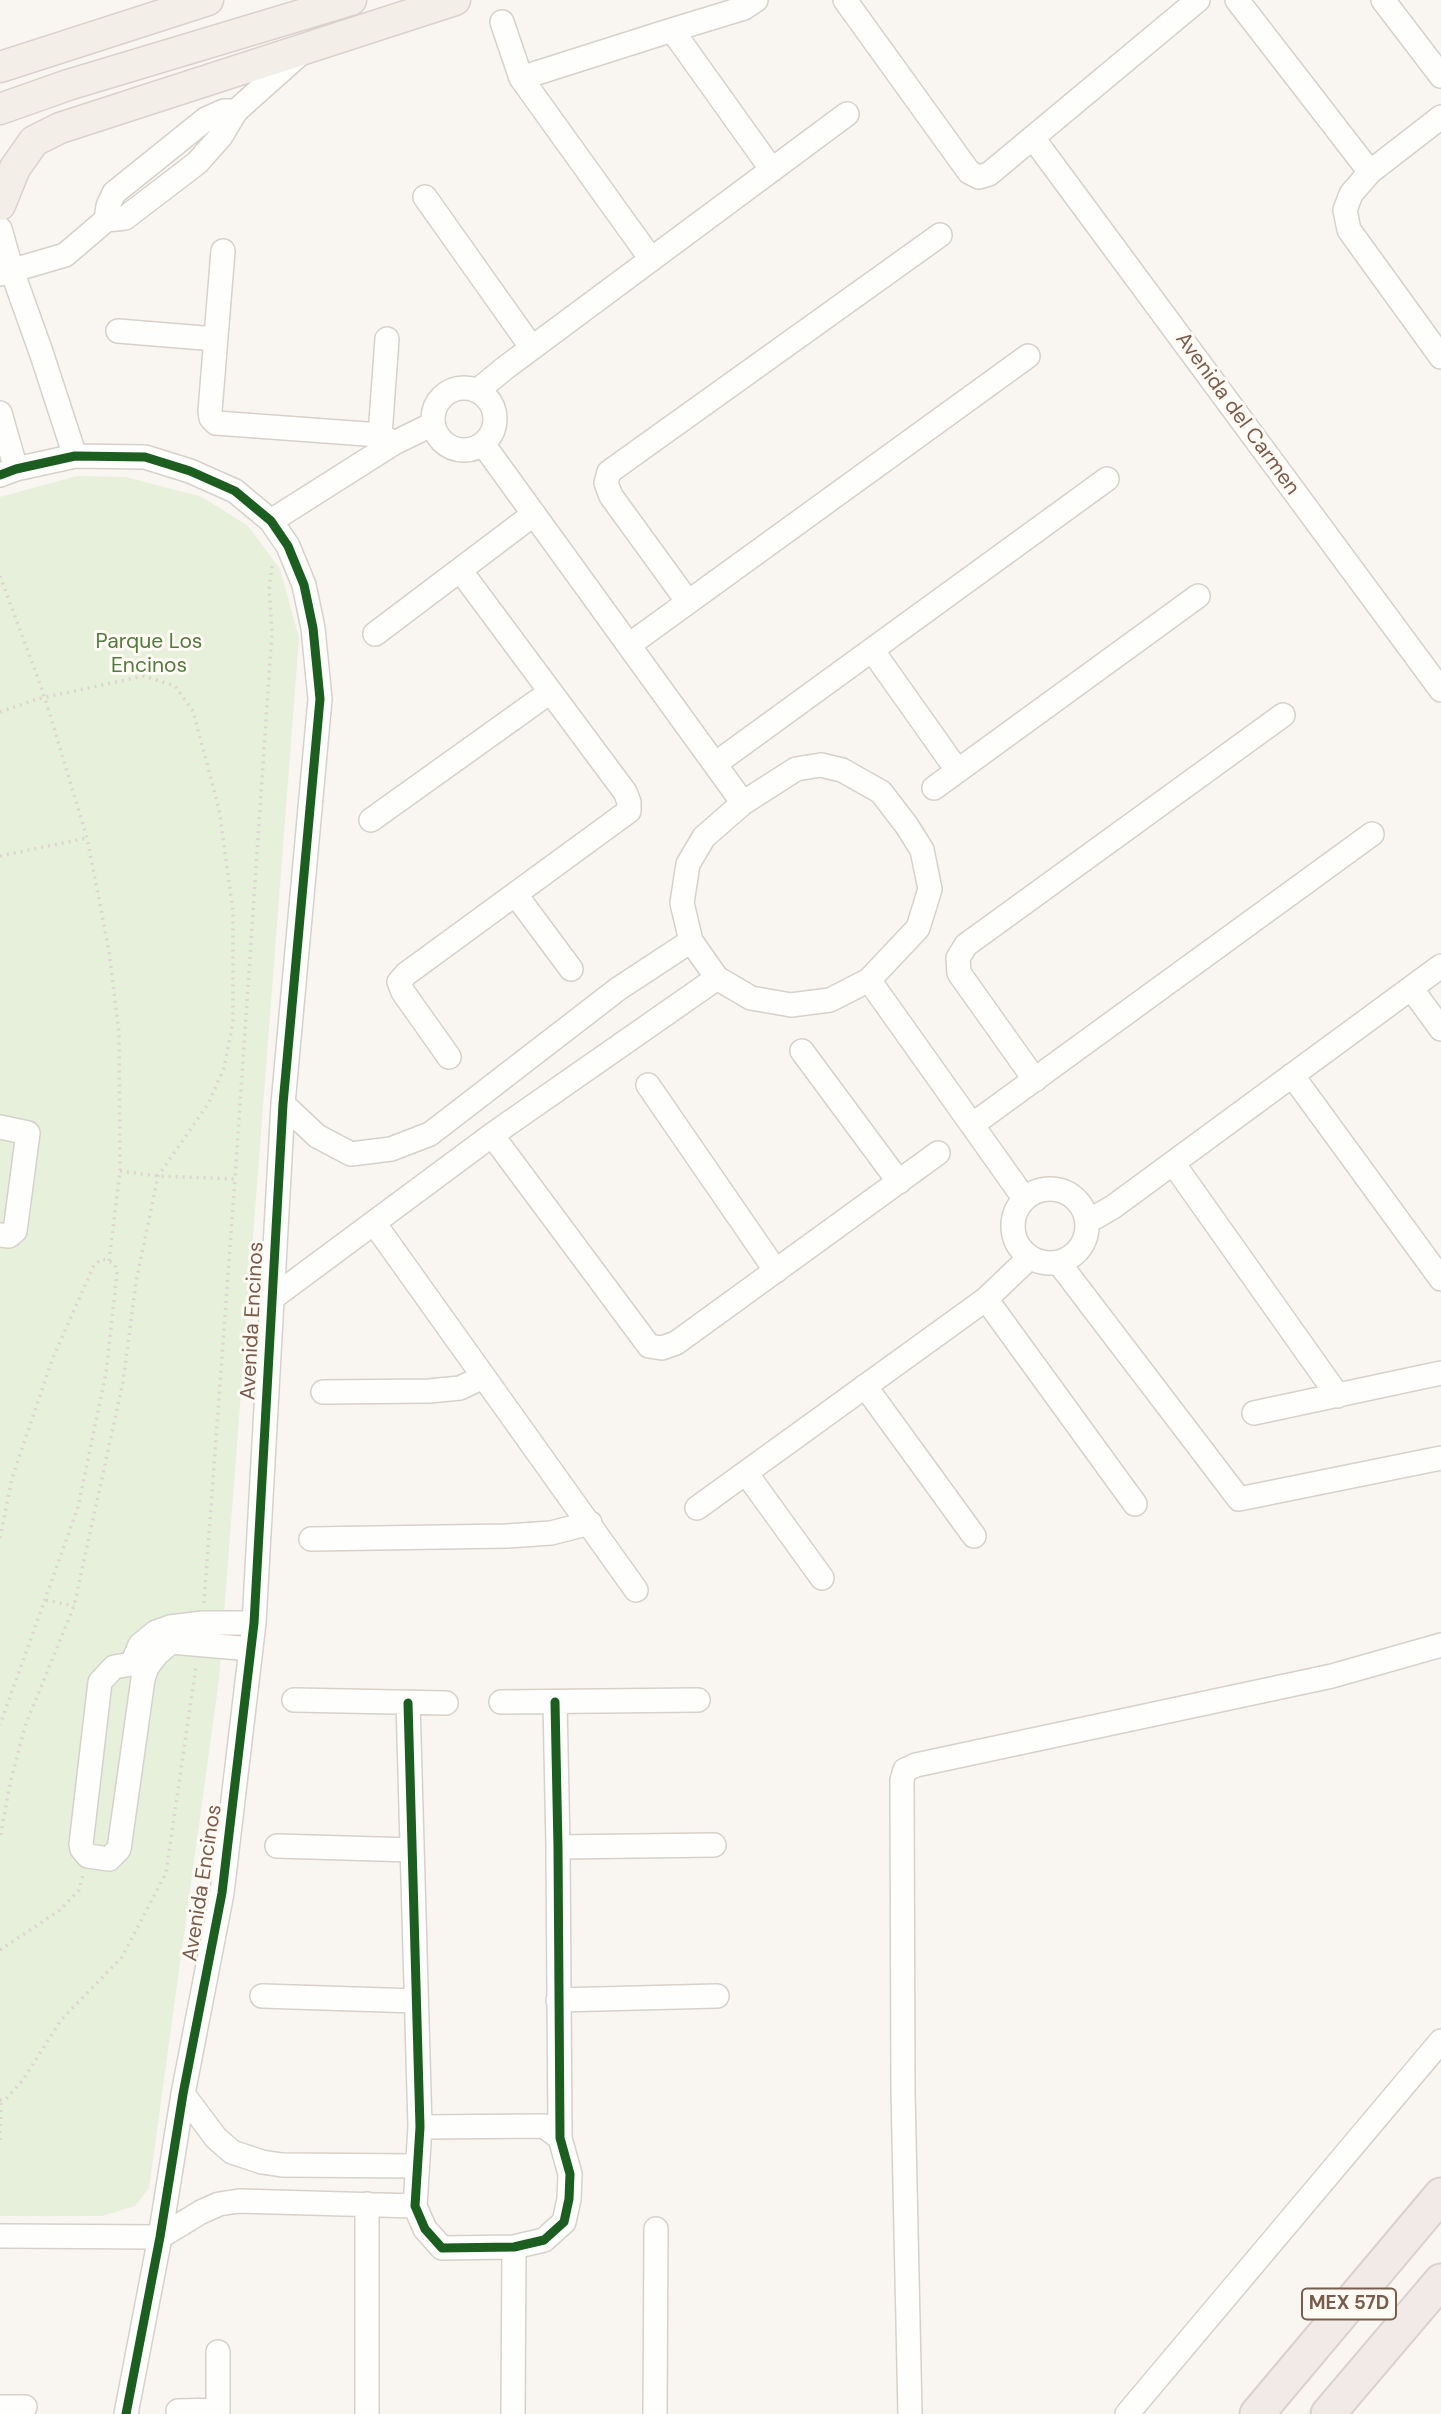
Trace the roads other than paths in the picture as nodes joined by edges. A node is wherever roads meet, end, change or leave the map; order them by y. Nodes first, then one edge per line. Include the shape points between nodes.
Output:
1 (208, 0) edge
2 (351, 0) edge
3 (455, 0) edge
4 (756, 0) edge
5 (845, 0) edge
6 (1198, 0) edge
7 (1237, 0) edge
8 (1383, 0) edge
9 (502, 22) dead end
10 (672, 30) junction
11 (307, 47) junction
12 (3, 63) edge
13 (1441, 76) edge
14 (521, 78) junction
15 (0, 109) edge
16 (847, 114) dead end
17 (1441, 117) edge
18 (1033, 138) junction
19 (772, 170) junction
20 (1370, 172) junction
21 (425, 197) dead end
22 (0, 205) edge
23 (0, 229) edge
24 (940, 234) dead end
25 (223, 251) dead end
26 (651, 259) junction
27 (6, 273) edge
28 (118, 331) dead end
29 (216, 339) junction
30 (387, 339) dead end
31 (532, 348) junction
32 (1028, 356) dead end
33 (1441, 357) edge
34 (477, 391) junction
35 (0, 413) edge
36 (433, 424) junction
37 (387, 439) junction
38 (483, 444) junction
39 (75, 456) junction
40 (8, 472) edge
41 (1107, 479) dead end
42 (534, 514) junction
43 (271, 521) junction
44 (460, 570) junction
45 (1198, 596) dead end
46 (688, 602) junction
47 (375, 634) dead end
48 (629, 645) junction
49 (872, 650) junction
50 (1441, 690) edge
51 (550, 692) junction
52 (1283, 715) dead end
53 (715, 764) junction
54 (957, 770) junction
55 (934, 788) dead end
56 (743, 803) junction
57 (371, 820) dead end
58 (1372, 834) dead end
59 (516, 895) junction
60 (691, 942) junction
61 (1441, 966) edge
62 (571, 969) dead end
63 (718, 978) junction
64 (869, 980) junction
65 (1411, 988) junction
66 (1441, 1029) edge
67 (802, 1051) dead end
68 (449, 1057) dead end
69 (1292, 1075) junction
70 (1035, 1080) junction
71 (648, 1085) dead end
72 (283, 1104) junction
73 (972, 1125) junction
74 (0, 1127) edge
75 (492, 1135) junction
76 (939, 1153) dead end
77 (1172, 1163) junction
78 (899, 1182) junction
79 (1024, 1198) junction
80 (1087, 1222) junction
81 (374, 1223) junction
82 (0, 1236) edge
83 (1029, 1258) junction
84 (1059, 1263) junction
85 (776, 1271) junction
86 (1441, 1279) edge
87 (271, 1299) junction
88 (986, 1299) junction
89 (1441, 1373) edge
90 (483, 1377) junction
91 (865, 1386) junction
92 (323, 1392) dead end
93 (1338, 1396) junction
94 (1254, 1413) dead end
95 (1441, 1458) edge
96 (746, 1473) junction
97 (1135, 1504) dead end
98 (697, 1508) dead end
99 (590, 1523) junction
100 (974, 1536) dead end
101 (311, 1539) dead end
102 (822, 1578) dead end
103 (636, 1590) dead end
104 (254, 1623) junction
105 (201, 1634) junction
106 (1441, 1645) edge
107 (250, 1649) junction
108 (137, 1672) junction
109 (294, 1700) dead end
110 (698, 1700) dead end
111 (501, 1702) dead end
112 (555, 1702) junction
113 (408, 1703) junction
114 (446, 1703) dead end
115 (714, 1845) dead end
116 (277, 1846) dead end
117 (558, 1847) junction
118 (412, 1850) junction
119 (262, 1996) dead end
120 (717, 1996) dead end
121 (558, 2000) junction
122 (416, 2001) junction
123 (1441, 2041) edge
124 (183, 2094) junction
125 (420, 2127) junction
126 (559, 2138) junction
127 (416, 2166) junction
128 (1441, 2194) edge
129 (366, 2204) junction
130 (415, 2206) junction
131 (656, 2230) dead end
132 (0, 2236) edge
133 (160, 2237) junction
134 (514, 2248) junction
135 (1441, 2281) edge
136 (218, 2352) dead end
137 (0, 2407) edge
138 (25, 2407) dead end
139 (178, 2411) dead end
140 (218, 2412) edge
141 (126, 2414) edge
142 (367, 2414) edge
143 (513, 2414) edge
144 (655, 2414) edge
145 (910, 2414) edge
146 (1127, 2414) edge
147 (1258, 2414) edge
148 (1328, 2414) edge

1 - 12 main road
2 - 15 main road
3 - 11 main road
4 - 10 street
5 - 18 street via 969,172 979,177 989,174
6 - 18 street
7 - 20 street
8 - 13 street
9 - 14 street
10 - 14 street
10 - 19 street
11 - 22 main road via 60,128 34,142 15,168
11 - 27 street via 236,111 197,163 125,218 106,220 65,255
14 - 26 street
16 - 19 street
17 - 20 street
18 - 50 street, Avenida del Carmen
19 - 26 street
20 - 33 street via 1351,194 1345,210 1349,230
21 - 31 street
23 - 27 street
24 - 46 street via 609,472 606,482 611,496
25 - 29 street
26 - 31 street
27 - 39 street via 41,352
28 - 29 street
29 - 37 street via 210,411 216,423
30 - 37 street
31 - 34 street
32 - 46 street
34 - 36 street via 458,388 441,397
34 - 38 street via 490,403 495,421
35 - 40 street
36 - 37 street
36 - 38 street via 443,443 452,448 473,449
37 - 43 street
38 - 42 street
39 - 40 street, Avenida Encinos
39 - 43 street, Avenida Encinos via 145,457 190,471 235,491
41 - 49 street
42 - 44 street
42 - 48 street
43 - 72 street, Avenida Encinos via 288,546 304,585 320,699
44 - 47 street
44 - 51 street
45 - 54 street
46 - 48 street
48 - 53 street
49 - 53 street
49 - 54 street
51 - 57 street
51 - 59 street via 625,792 629,811
52 - 70 street via 966,946 958,958 959,973
53 - 56 street
54 - 55 street
56 - 60 street via 704,838 688,864 682,903
56 - 64 street via 796,769 821,765 842,770 881,792 907,825 922,850 930,889 918,928
58 - 70 street
59 - 62 street
59 - 68 street via 399,982
60 - 63 street
60 - 72 street via 618,989 430,1134 391,1149 351,1154 317,1136
61 - 65 street
63 - 64 street via 751,999 791,1005 830,1000
63 - 75 street
64 - 73 street
65 - 66 street
65 - 69 street
67 - 78 street
69 - 77 street
69 - 86 street
70 - 73 street
71 - 85 street
72 - 87 street, Avenida Encinos
73 - 79 street
74 - 82 street via 28,1133 15,1231 9,1237
75 - 81 street
75 - 85 street via 649,1346 676,1343
76 - 78 street
77 - 80 street
77 - 93 street
78 - 85 street
79 - 80 street via 1055,1188 1082,1206
79 - 83 street via 1014,1212 1012,1229 1017,1246
80 - 84 street via 1085,1240 1075,1255
81 - 87 street
81 - 90 street
83 - 84 street
83 - 88 street
84 - 95 street via 1239,1499
87 - 104 street, Avenida Encinos
88 - 91 street
88 - 97 street
89 - 93 street
90 - 92 street via 460,1388 429,1391
90 - 99 street
91 - 96 street
91 - 100 street
93 - 94 street
96 - 98 street
96 - 102 street
99 - 101 street via 518,1535
99 - 103 street
104 - 105 street
104 - 107 street, Avenida Encinos
105 - 107 street
105 - 108 street via 171,1642
106 - 145 street via 1332,1676 905,1770 903,2092
107 - 124 street, Avenida Encinos via 222,1893
108 - 108 street via 119,1849 109,1859 88,1856 80,1844 100,1682 114,1667
109 - 113 street
110 - 112 street
111 - 112 street
112 - 117 street
113 - 114 street
113 - 118 street
115 - 117 street
116 - 118 street
117 - 121 street
118 - 122 street
119 - 122 street
120 - 121 street
121 - 126 street
122 - 125 street
123 - 146 street
124 - 127 street via 232,2152 261,2162
124 - 133 street, Avenida Encinos
125 - 126 street via 544,2126
125 - 127 street
126 - 134 street via 570,2174 564,2222 544,2240
127 - 130 street
128 - 147 highway, MEX 57D
129 - 130 street
129 - 133 street via 219,2204
129 - 142 street
130 - 134 street via 425,2229 442,2248
131 - 144 street
132 - 133 street
133 - 141 street, Avenida Encinos
134 - 143 street
135 - 148 highway, MEX 57D
136 - 140 street
137 - 138 street
139 - 140 street

